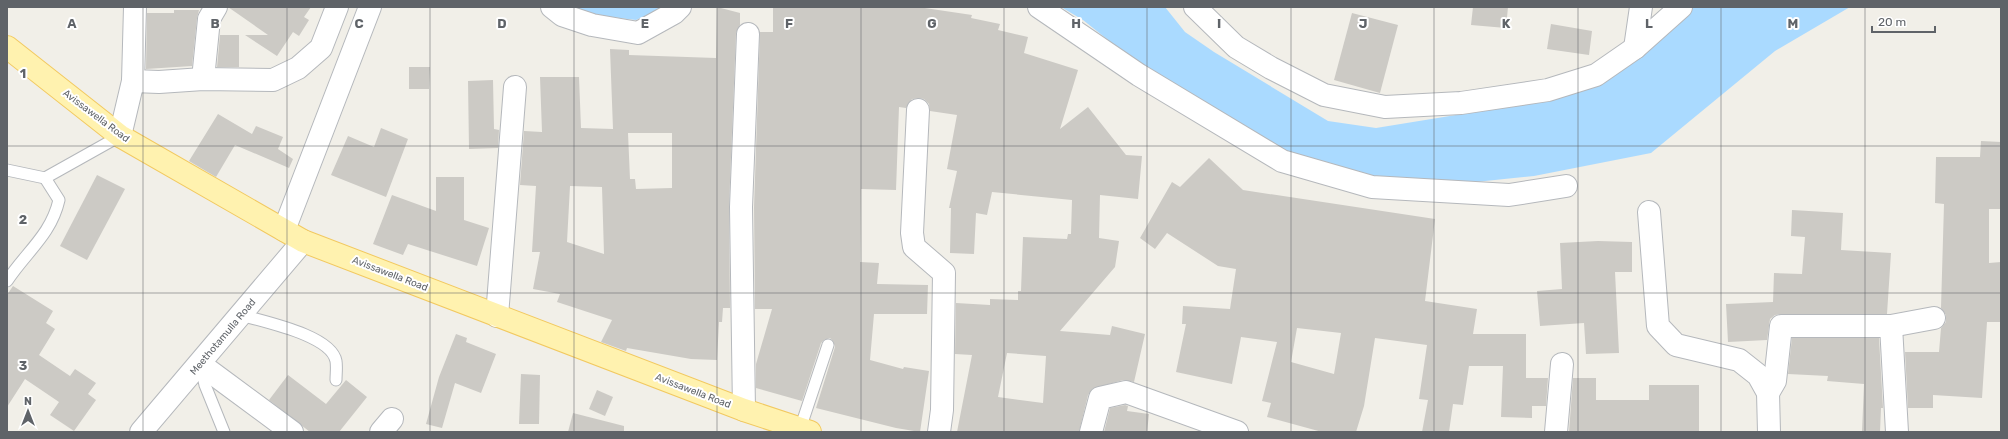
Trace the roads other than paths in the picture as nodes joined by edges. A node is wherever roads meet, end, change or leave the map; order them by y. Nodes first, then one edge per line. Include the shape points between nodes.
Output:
1 (135, 7) edge
2 (216, 7) edge
3 (337, 7) edge
4 (370, 7) edge
5 (552, 7) edge
6 (680, 7) edge
7 (1039, 7) edge
8 (1195, 7) edge
9 (1641, 7) edge
10 (1681, 7) edge
11 (748, 34) dead end
12 (7, 47) edge
13 (1635, 48) junction
14 (203, 79) junction
15 (132, 81) junction
16 (514, 87) dead end
17 (918, 110) dead end
18 (120, 136) junction
19 (7, 170) edge
20 (45, 178) junction
21 (1566, 186) dead end
22 (1649, 212) dead end
23 (284, 230) junction
24 (303, 241) junction
25 (7, 281) edge
26 (241, 315) junction
27 (497, 316) junction
28 (1934, 318) dead end
29 (1891, 326) junction
30 (828, 345) dead end
31 (200, 364) junction
32 (1562, 364) dead end
33 (336, 380) dead end
34 (1768, 393) junction
35 (744, 410) junction
36 (805, 430) edge
37 (141, 432) edge
38 (224, 432) edge
39 (292, 432) edge
40 (939, 432) edge
41 (1091, 432) edge
42 (1236, 432) edge
43 (1556, 432) edge
44 (1769, 432) edge
45 (1897, 432) edge

1 - 15 street
2 - 14 street via 209,19
3 - 14 street via 321,48 298,68 273,80
4 - 23 street
5 - 6 street via 562,16 592,25 638,33
7 - 21 street via 1139,76 1282,161 1372,187 1509,195
8 - 13 street via 1236,47 1271,68 1324,95 1385,107 1461,103 1548,90 1596,75
9 - 13 street
10 - 13 street
11 - 35 street via 741,207
12 - 18 main road, Avissawella Road
14 - 15 street
15 - 18 street
16 - 27 street
17 - 40 street via 914,247 944,273 942,410
18 - 20 lane
18 - 23 main road, Avissawella Road
19 - 20 lane
20 - 25 lane via 59,200 57,210 46,233 19,262
22 - 34 street via 1658,326 1676,345 1739,360 1758,375
23 - 24 main road, Avissawella Road
24 - 26 street, Meethotamulla Road
24 - 27 main road, Avissawella Road
26 - 31 street, Meethotamulla Road
26 - 33 lane via 310,336 323,343 336,360
27 - 35 main road, Avissawella Road
28 - 29 street
29 - 34 street via 1781,326 1775,381
29 - 45 street
30 - 36 lane
31 - 37 street, Meethotamulla Road
31 - 38 lane via 205,385
31 - 39 street
32 - 43 street
34 - 44 street
35 - 36 main road, Avissawella Road
41 - 42 street via 1100,398 1126,392

